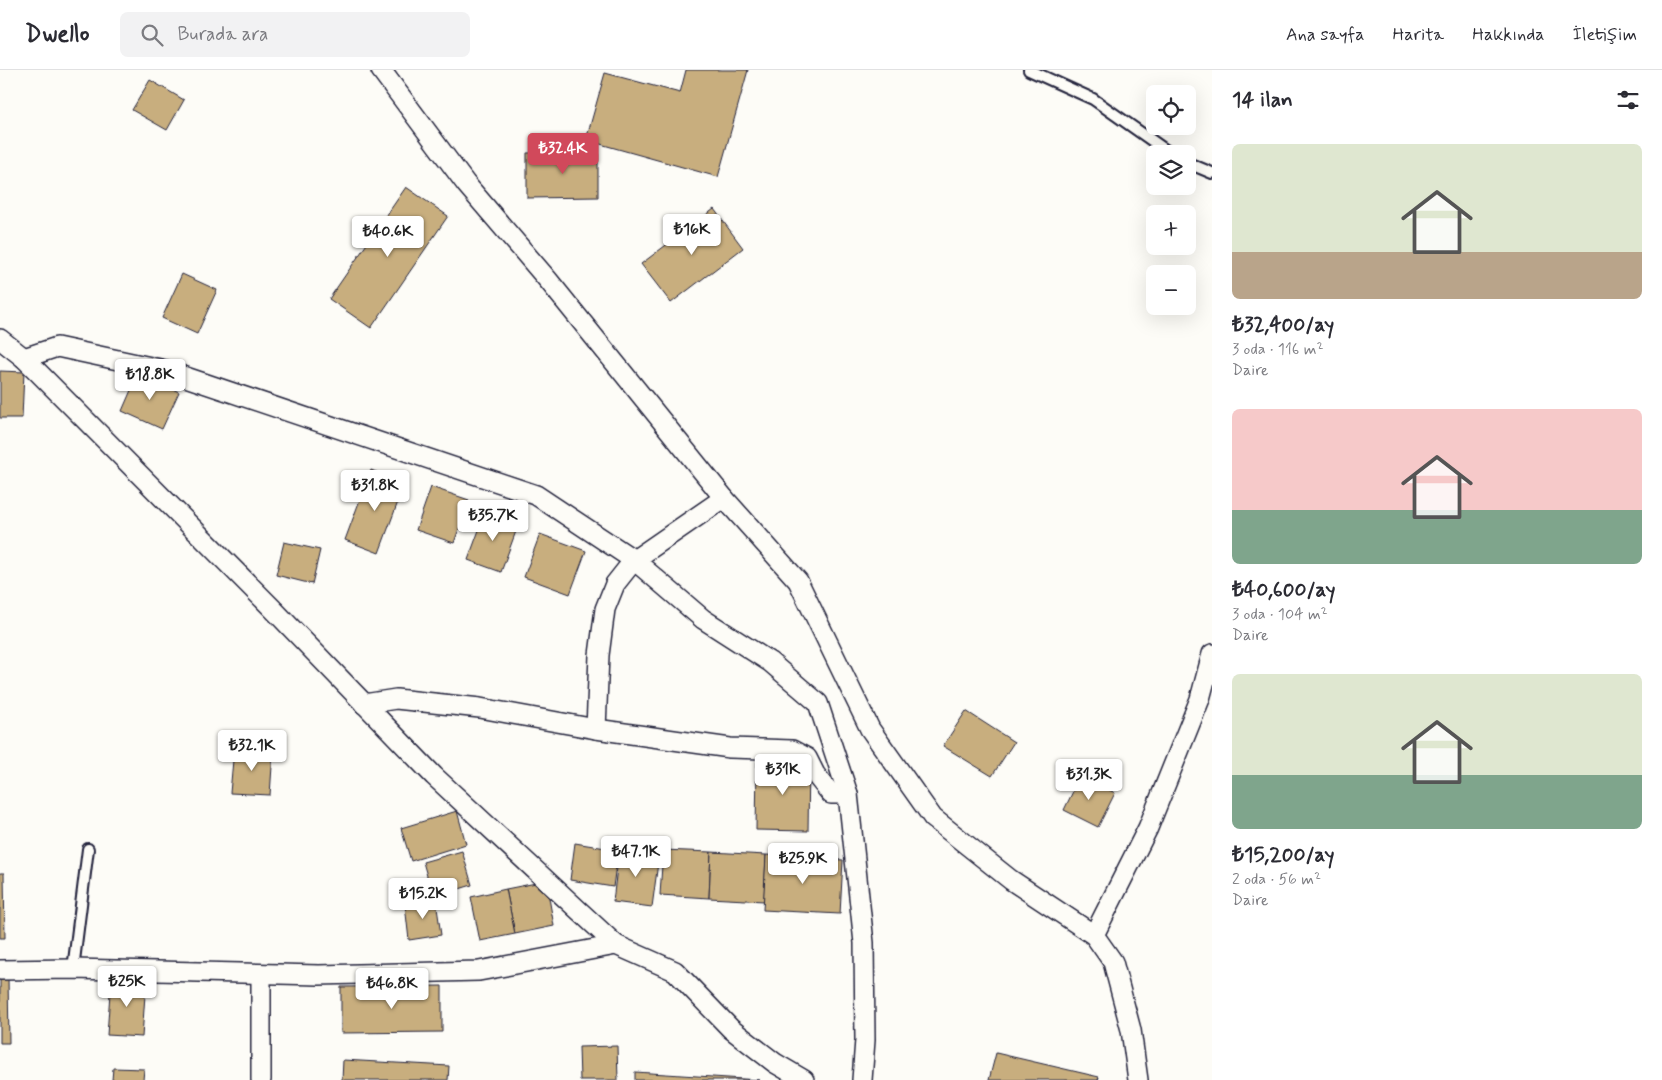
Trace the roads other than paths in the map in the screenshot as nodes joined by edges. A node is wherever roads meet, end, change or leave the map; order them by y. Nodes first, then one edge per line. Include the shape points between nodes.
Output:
1 (382, 70) edge
2 (1029, 70) edge
3 (1158, 145) edge
4 (1196, 166) edge
5 (1212, 173) edge
6 (0, 339) edge
7 (24, 358) junction
8 (724, 498) junction
9 (634, 560) junction
10 (1212, 654) edge
11 (364, 704) junction
12 (596, 729) junction
13 (848, 794) junction
14 (88, 849) dead end
15 (1094, 935) junction
16 (616, 945) junction
17 (73, 969) junction
18 (0, 970) edge
19 (261, 974) junction
20 (261, 1080) edge
21 (804, 1080) edge
22 (862, 1080) edge
23 (1138, 1080) edge

1 - 8 street via 466,184
2 - 3 lane via 1093,99
4 - 5 lane
6 - 7 street
7 - 9 street via 57,347 165,370 536,495
7 - 11 street
8 - 9 street
8 - 15 street via 798,581 870,729 933,818 1011,880
9 - 12 street via 615,584 605,609
9 - 13 street via 703,619 770,662 818,703
10 - 15 street via 1200,699 1148,828
11 - 12 street via 396,699 480,708
11 - 16 street via 434,776
12 - 13 street via 730,748 792,750 807,758 815,774 832,794
13 - 22 street via 864,943
14 - 17 lane
15 - 23 street via 1113,962 1131,1030
16 - 19 street via 479,971
16 - 21 street via 675,971 731,1029 775,1063
17 - 18 street
17 - 19 street
19 - 20 street

